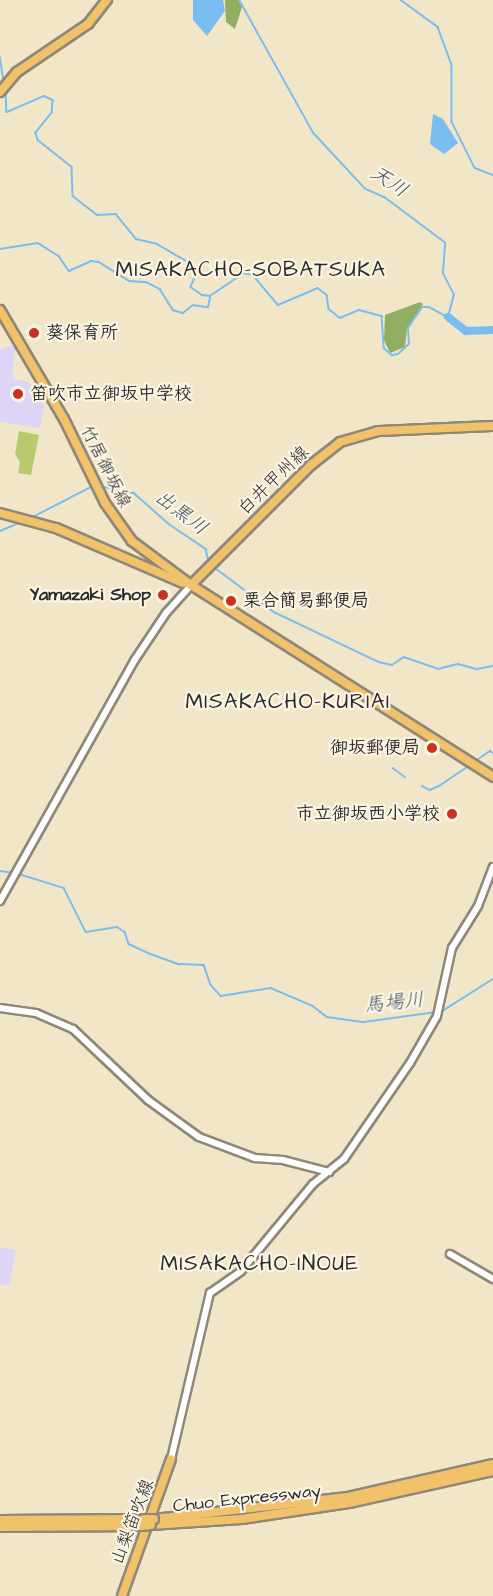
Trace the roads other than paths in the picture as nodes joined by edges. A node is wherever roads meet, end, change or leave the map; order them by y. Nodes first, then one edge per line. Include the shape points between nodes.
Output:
1 (107, 0) edge
2 (4, 87) edge
3 (0, 310) edge
4 (493, 426) edge
5 (0, 513) edge
6 (191, 585) junction
7 (493, 777) edge
8 (493, 867) edge
9 (0, 901) edge
10 (0, 1008) edge
11 (329, 1172) junction
12 (450, 1254) dead end
13 (493, 1279) edge
14 (171, 1459) joint
15 (493, 1464) edge
16 (493, 1471) edge
17 (251, 1514) junction
18 (0, 1520) edge
19 (142, 1522) junction
20 (153, 1522) junction
21 (0, 1527) edge
22 (122, 1596) edge

1 - 2 main road via 88,24
3 - 6 main road, 竹居御坂線 via 64,419 96,486 132,542
4 - 6 main road, 白井甲州線 via 378,431 340,442 311,465
5 - 6 main road via 30,519
6 - 7 main road
6 - 9 street via 166,613 134,661
8 - 11 street via 478,906 452,948 437,1012 422,1045 374,1111 355,1146
10 - 11 street via 36,1013 73,1029 148,1100 199,1137 255,1158 283,1160
11 - 14 street via 277,1224 241,1272 210,1293
12 - 13 street
14 - 22 main road, 山梨笛吹線
15 - 17 highway, Chuo Expressway
16 - 17 highway, Chuo Expressway via 360,1501
17 - 20 highway, Chuo Expressway via 235,1512
17 - 20 highway, Chuo Expressway via 242,1519
18 - 19 highway, Chuo Expressway
19 - 20 highway, Chuo Expressway, bridge
19 - 21 highway, Chuo Expressway

